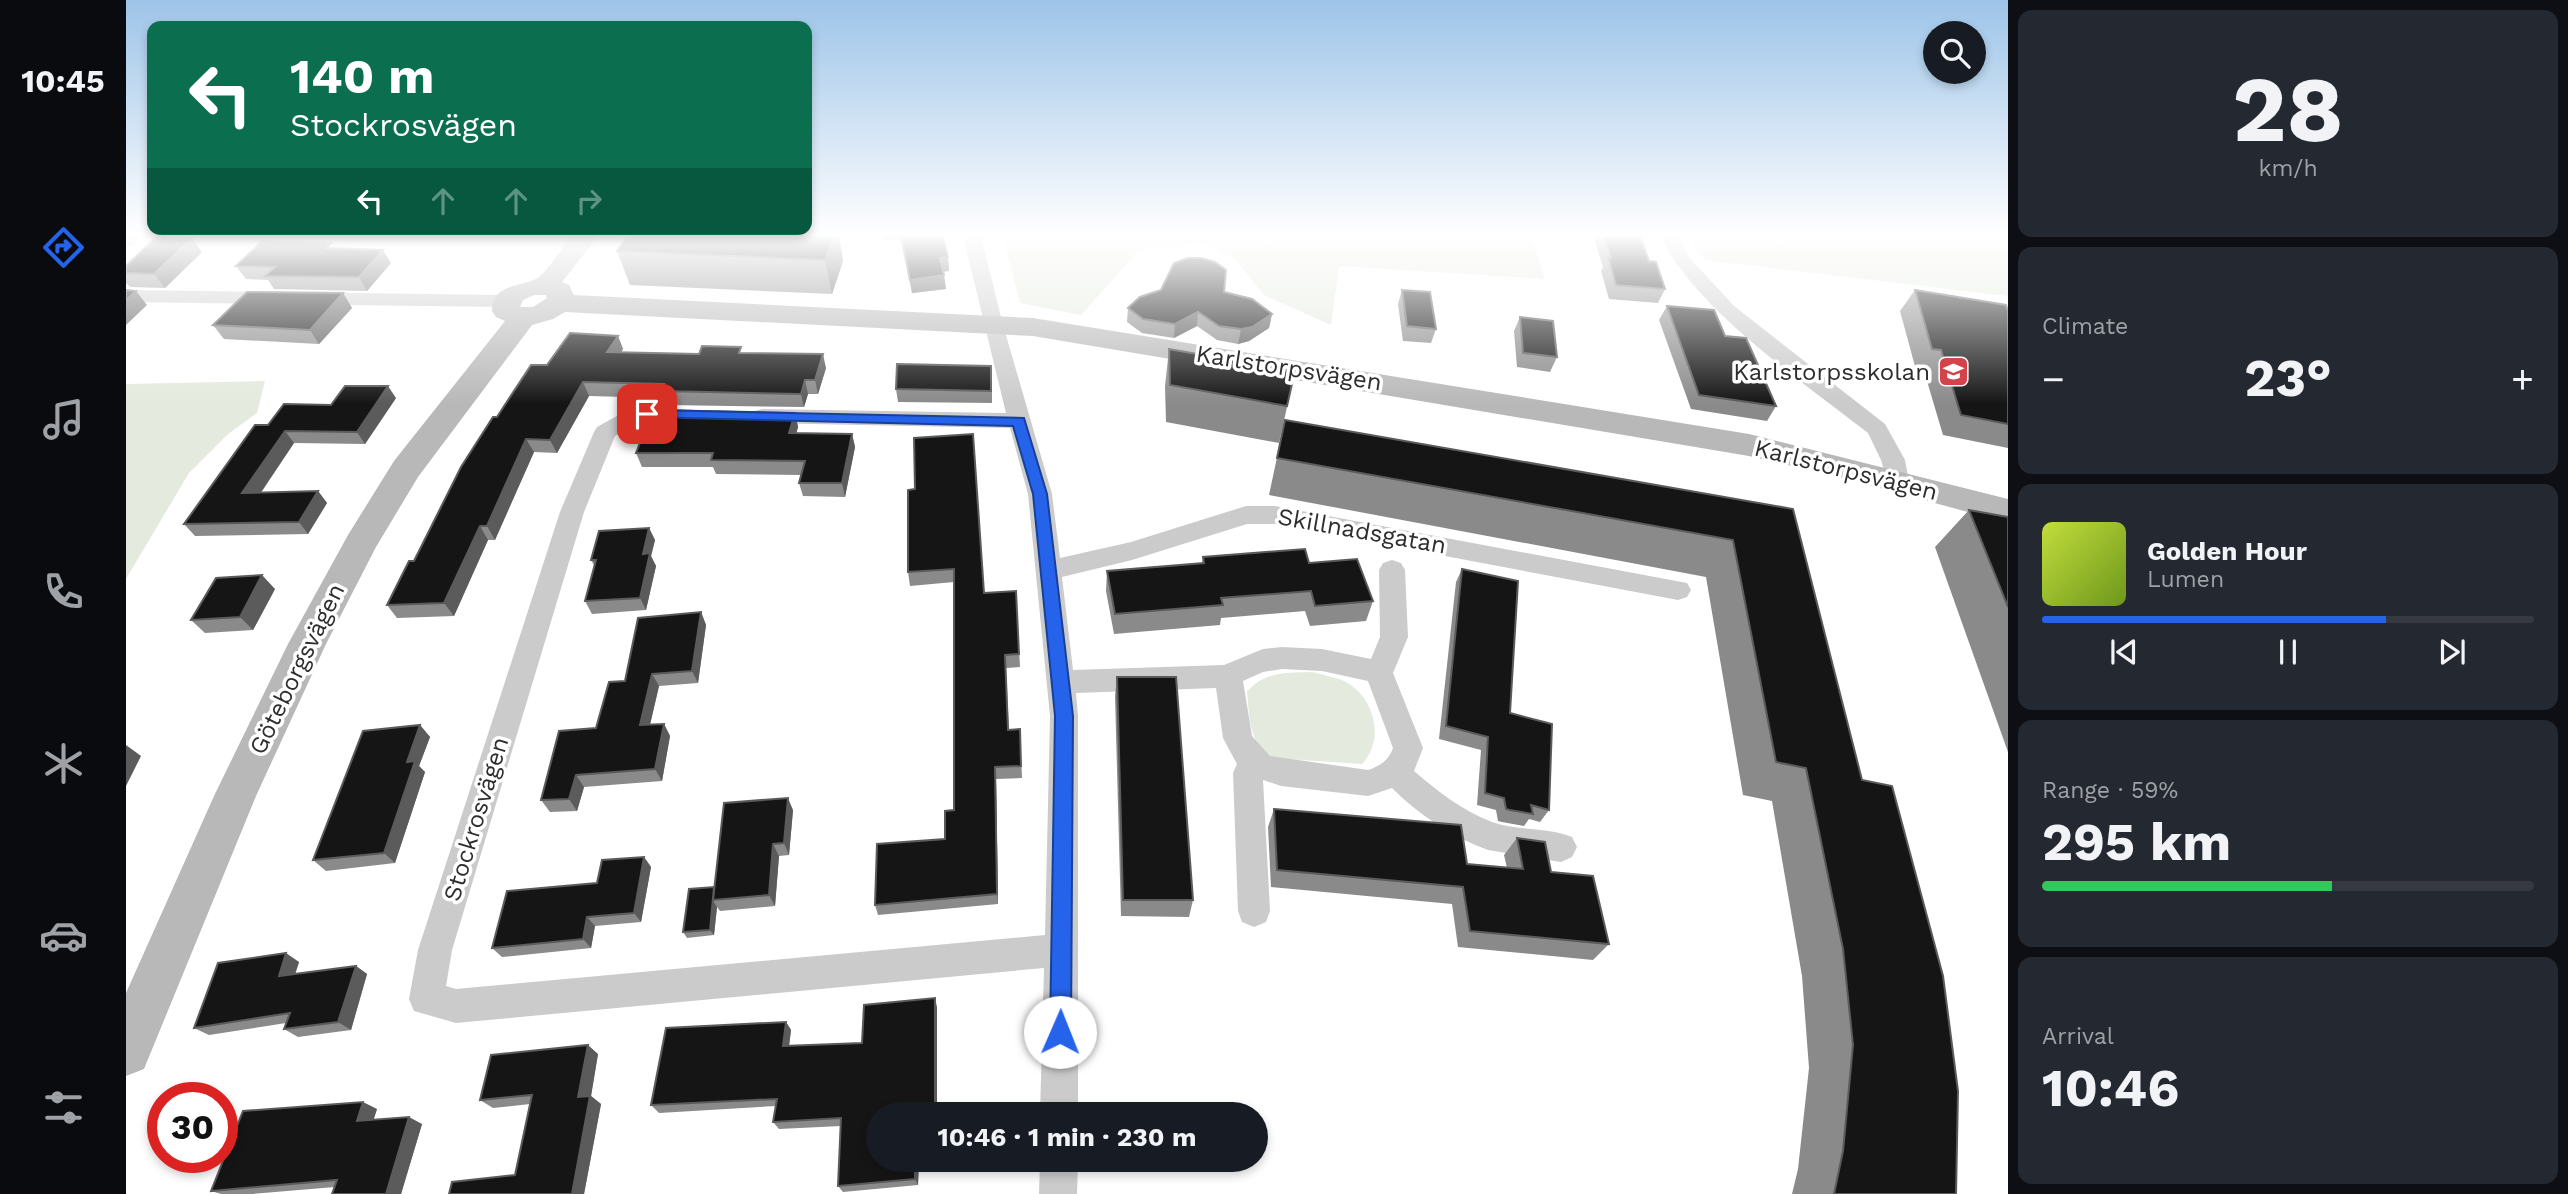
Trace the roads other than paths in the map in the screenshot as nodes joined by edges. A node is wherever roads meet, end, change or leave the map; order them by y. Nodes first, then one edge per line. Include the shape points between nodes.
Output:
1 (985, 292) edge
2 (1710, 292) edge
3 (552, 294) joint
4 (126, 296) edge
5 (515, 309) junction
6 (993, 325) junction
7 (1019, 421) junction
8 (1897, 481) junction
9 (2008, 511) edge
10 (1049, 570) junction
11 (1392, 570) dead end
12 (1678, 590) dead end
13 (1380, 673) junction
14 (1228, 676) junction
15 (1060, 682) junction
16 (1256, 762) junction
17 (1394, 771) junction
18 (1561, 847) dead end
19 (1254, 911) dead end
20 (1062, 950) junction
21 (126, 1052) edge
22 (1059, 1102) edge
23 (1059, 1172) edge
24 (1058, 1194) edge

1 - 6 street
2 - 8 street via 1727,310 1877,429 1893,460
3 - 5 street via 544,313
3 - 6 street, Karlstorpsvägen
4 - 5 street
5 - 21 street, Göteborgsvägen via 406,469 307,644 235,796
6 - 7 street
6 - 8 street, Karlstorpsvägen via 1034,327 1736,443
7 - 10 street via 1040,494
7 - 20 street, Stockrosvägen via 647,414 626,418 605,432 572,512 435,950 426,999 456,1006
8 - 9 street, Karlstorpsvägen
10 - 12 street, Skillnadsgatan via 1132,551 1246,515 1275,515
10 - 15 street
11 - 13 street, Skillnadsgatan via 1394,637
13 - 14 street via 1339,661 1274,658 1244,664
13 - 17 street via 1408,748 1403,763
14 - 15 street
14 - 16 street via 1238,738
15 - 20 street via 1064,716
16 - 17 street via 1281,773 1368,783
16 - 19 street via 1248,773
17 - 18 street via 1427,802 1488,836
20 - 22 street
23 - 24 street

